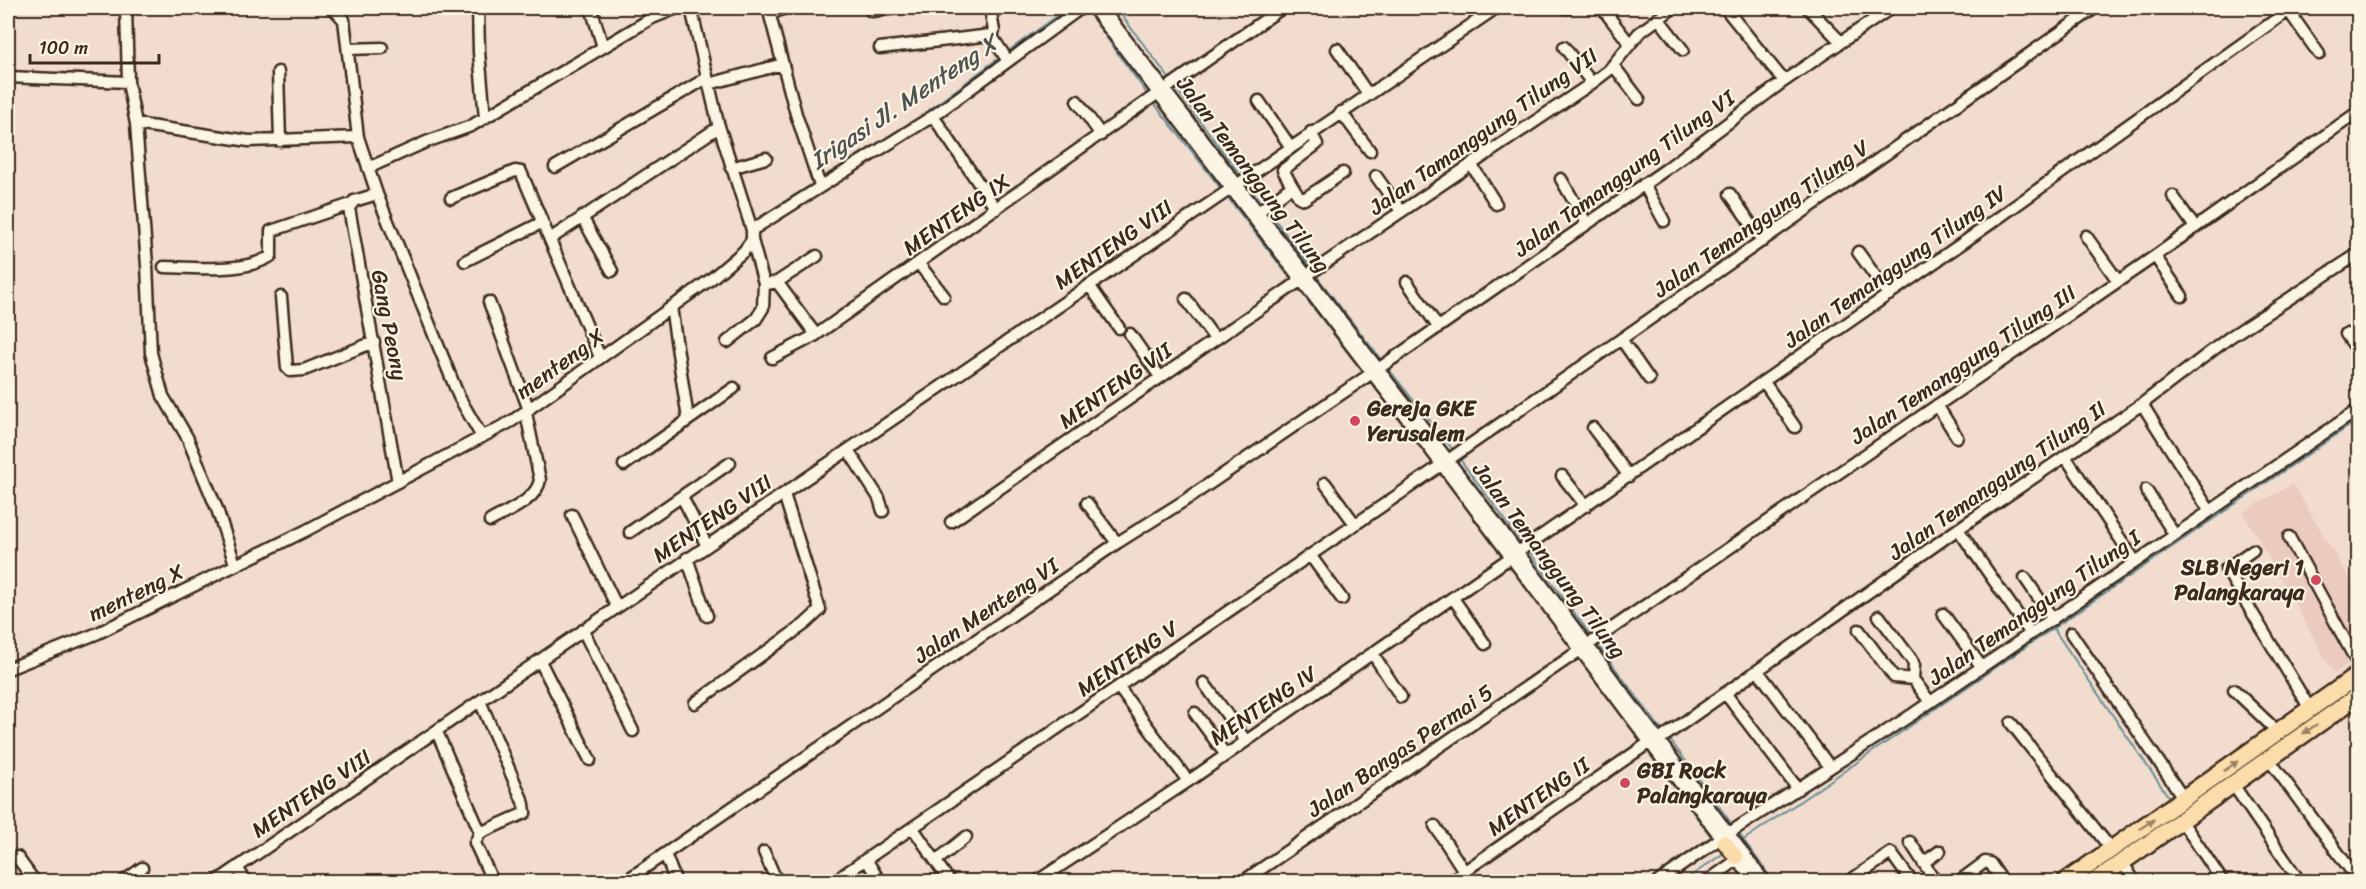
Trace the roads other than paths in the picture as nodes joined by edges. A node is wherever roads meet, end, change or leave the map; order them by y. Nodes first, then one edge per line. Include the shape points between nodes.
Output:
1 (126, 8) edge
2 (333, 8) edge
3 (478, 8) edge
4 (591, 8) edge
5 (677, 8) edge
6 (691, 8) edge
7 (785, 8) edge
8 (899, 8) edge
9 (990, 8) edge
10 (1081, 8) edge
11 (1094, 8) edge
12 (1102, 8) edge
13 (1282, 8) edge
14 (1496, 8) edge
15 (1602, 8) edge
16 (1673, 8) edge
17 (1725, 8) edge
18 (1808, 8) edge
19 (1891, 8) edge
20 (2095, 8) edge
21 (2290, 9) edge
22 (769, 11) edge
23 (871, 11) dead end
24 (1658, 18) junction
25 (991, 35) junction
26 (1841, 42) junction
27 (1629, 44) junction
28 (603, 47) junction
29 (1564, 47) dead end
30 (382, 48) dead end
31 (880, 48) dead end
32 (1337, 49) dead end
33 (348, 50) junction
34 (1683, 50) dead end
35 (2319, 54) dead end
36 (1008, 61) junction
37 (783, 64) junction
38 (1613, 65) junction
39 (278, 72) dead end
40 (8, 77) edge
41 (708, 81) junction
42 (1784, 81) junction
43 (128, 82) junction
44 (1593, 83) junction
45 (1160, 92) junction
46 (1368, 94) junction
47 (1639, 99) dead end
48 (1077, 101) dead end
49 (1259, 101) dead end
50 (1341, 112) junction
51 (2358, 112) edge
52 (933, 116) junction
53 (485, 118) junction
54 (136, 124) junction
55 (719, 127) junction
56 (1311, 132) junction
57 (1101, 135) junction
58 (358, 137) junction
59 (280, 141) junction
60 (1290, 146) junction
61 (1370, 151) dead end
62 (766, 158) dead end
63 (1471, 164) junction
64 (370, 167) junction
65 (555, 167) dead end
66 (731, 168) junction
67 (1343, 173) dead end
68 (1376, 176) dead end
69 (1561, 179) dead end
70 (1644, 184) junction
71 (1233, 185) junction
72 (820, 186) junction
73 (1292, 186) junction
74 (377, 194) junction
75 (1730, 194) dead end
76 (2173, 196) dead end
77 (451, 198) dead end
78 (351, 204) junction
79 (1496, 204) dead end
80 (996, 209) junction
81 (1401, 211) junction
82 (1258, 212) junction
83 (582, 217) junction
84 (1664, 221) dead end
85 (541, 223) junction
86 (1587, 224) junction
87 (2194, 226) junction
88 (752, 235) junction
89 (2085, 236) dead end
90 (550, 239) junction
91 (1763, 241) junction
92 (1858, 252) dead end
93 (2358, 254) edge
94 (817, 256) dead end
95 (2155, 256) junction
96 (465, 261) dead end
97 (919, 264) junction
98 (164, 267) dead end
99 (612, 271) dead end
100 (1303, 279) junction
101 (2118, 281) junction
102 (764, 282) junction
103 (777, 282) junction
104 (1407, 282) dead end
105 (1089, 285) junction
106 (1888, 295) junction
107 (944, 296) dead end
108 (2182, 296) dead end
109 (281, 297) dead end
110 (1186, 299) dead end
111 (489, 302) dead end
112 (671, 307) junction
113 (1438, 327) junction
114 (1119, 328) dead end
115 (1130, 334) dead end
116 (2346, 334) dead end
117 (816, 335) junction
118 (1215, 339) junction
119 (1621, 339) junction
120 (374, 342) junction
121 (727, 342) dead end
122 (2358, 351) edge
123 (600, 357) junction
124 (772, 358) dead end
125 (1375, 371) junction
126 (1160, 377) junction
127 (1649, 379) dead end
128 (1764, 382) junction
129 (734, 388) dead end
130 (2142, 404) junction
131 (1937, 405) junction
132 (2358, 410) edge
133 (528, 411) junction
134 (688, 418) junction
135 (1795, 427) dead end
136 (1593, 428) dead end
137 (1957, 436) dead end
138 (482, 437) junction
139 (848, 450) junction
140 (2065, 456) junction
141 (1445, 462) junction
142 (730, 463) dead end
143 (624, 465) dead end
144 (1562, 476) dead end
145 (1629, 476) junction
146 (398, 482) junction
147 (1325, 483) dead end
148 (2146, 490) dead end
149 (784, 494) junction
150 (682, 497) junction
151 (1087, 503) dead end
152 (1586, 506) junction
153 (2209, 510) junction
154 (883, 511) dead end
155 (572, 515) dead end
156 (490, 521) dead end
157 (951, 522) dead end
158 (1355, 524) junction
159 (1958, 529) junction
160 (630, 532) dead end
161 (2174, 534) junction
162 (2289, 537) dead end
163 (1117, 543) junction
164 (707, 546) junction
165 (2253, 550) dead end
166 (1514, 554) junction
167 (1310, 555) junction
168 (687, 558) junction
169 (2135, 561) junction
170 (235, 564) junction
171 (2025, 578) dead end
172 (1453, 598) junction
173 (1342, 599) dead end
174 (616, 605) junction
175 (1943, 614) dead end
176 (707, 616) dead end
177 (1879, 616) dead end
178 (2053, 619) junction
179 (583, 630) junction
180 (1859, 630) dead end
181 (2071, 633) dead end
182 (2031, 634) junction
183 (1485, 644) dead end
184 (1584, 647) junction
185 (1373, 654) junction
186 (540, 661) junction
187 (2358, 664) edge
188 (1981, 666) junction
189 (8, 669) edge
190 (1758, 671) junction
191 (2358, 675) edge
192 (1912, 679) junction
193 (1204, 683) dead end
194 (1119, 688) junction
195 (2234, 690) dead end
196 (1725, 693) junction
197 (1401, 697) dead end
198 (480, 701) junction
199 (1930, 702) junction
200 (695, 703) dead end
201 (2356, 703) edge
202 (2310, 709) junction
203 (1195, 713) dead end
204 (2011, 723) dead end
205 (633, 730) dead end
206 (437, 732) junction
207 (2278, 732) junction
208 (1246, 741) junction
209 (1654, 741) junction
210 (1225, 754) junction
211 (2268, 758) junction
212 (590, 760) dead end
213 (1830, 767) junction
214 (1188, 781) junction
215 (2232, 783) junction
216 (1798, 789) junction
217 (2203, 795) junction
218 (2183, 809) junction
219 (1435, 826) dead end
220 (913, 828) junction
221 (480, 833) junction
222 (966, 837) dead end
223 (1726, 837) junction
224 (1910, 842) dead end
225 (2110, 849) junction
226 (1940, 851) dead end
227 (764, 852) dead end
228 (665, 854) junction
229 (1739, 856) junction
230 (17, 857) dead end
231 (866, 860) junction
232 (936, 861) junction
233 (2122, 862) junction
234 (1923, 863) junction
235 (237, 867) junction
236 (142, 868) dead end
237 (1464, 871) junction
238 (2358, 880) edge
239 (35, 882) edge
240 (123, 882) edge
241 (216, 882) edge
242 (246, 882) edge
243 (493, 882) edge
244 (624, 882) edge
245 (676, 882) edge
246 (777, 882) edge
247 (833, 882) edge
248 (880, 882) edge
249 (950, 882) edge
250 (1036, 882) edge
251 (1242, 882) edge
252 (1449, 882) edge
253 (1658, 882) edge
254 (1706, 882) edge
255 (1754, 882) edge
256 (1765, 882) edge
257 (1848, 882) edge
258 (1912, 882) edge
259 (1936, 882) edge
260 (1958, 882) edge
261 (2003, 882) edge
262 (2065, 882) edge
263 (2094, 882) edge
264 (2135, 882) edge
265 (2223, 882) edge
266 (2300, 882) edge

1 - 43 street
2 - 33 street via 344,20
3 - 53 street
4 - 28 street
5 - 28 street
6 - 41 street
7 - 22 street
8 - 23 street
9 - 25 street via 994,31
10 - 36 street, menteng X
11 - 45 street
12 - 45 street, Jalan Temanggung Tilung
13 - 45 street, MENTENG IX
14 - 46 street, MENTENG VIII
15 - 27 street
16 - 24 street, Jalan Tamanggung Tilung VII
17 - 42 street
18 - 26 street
19 - 26 street, Jalan Tamanggung Tilung VI
20 - 91 street, Jalan Temanggung Tilung V
21 - 35 street
21 - 106 street, Jalan Temanggung Tilung IV
22 - 37 street
24 - 27 street, Jalan Tamanggung Tilung VII
24 - 34 street
25 - 31 street
25 - 36 street
26 - 42 street, Jalan Tamanggung Tilung VI
27 - 38 street, Jalan Tamanggung Tilung VII
28 - 53 street
29 - 44 street
30 - 33 street
32 - 46 street
33 - 58 street
36 - 52 street, menteng X
37 - 41 street
37 - 72 street
38 - 44 street, Jalan Tamanggung Tilung VII
38 - 47 street
39 - 59 street
40 - 43 street
41 - 55 street
41 - 65 street
42 - 70 street, Jalan Tamanggung Tilung VI
43 - 54 street
44 - 63 street, Jalan Tamanggung Tilung VII
45 - 57 street, MENTENG IX
45 - 71 street, Jalan Temanggung Tilung
46 - 50 street, MENTENG VIII
48 - 57 street
49 - 60 street
50 - 56 street, MENTENG VIII
50 - 61 street
51 - 87 street, Jalan Temanggung Tilung III
52 - 72 street, menteng X
52 - 80 street
53 - 64 street
54 - 59 street via 249,141
54 - 170 street via 151,353 163,396 187,437 218,509
55 - 66 street
55 - 83 street
56 - 60 street, MENTENG VIII
56 - 73 street via 1317,144 1283,170
57 - 80 street, MENTENG IX
58 - 59 street
58 - 64 street
60 - 71 street, MENTENG VIII
62 - 66 street
63 - 79 street
63 - 81 street, Jalan Tamanggung Tilung VII
64 - 74 street
66 - 88 street
67 - 73 street via 1304,199
68 - 81 street
69 - 86 street
70 - 84 street
70 - 86 street, Jalan Tamanggung Tilung VI
71 - 82 street, Jalan Temanggung Tilung
71 - 100 street
71 - 105 street, MENTENG VIII
72 - 88 street, menteng X
73 - 82 street
74 - 78 street
74 - 138 street via 459,397
75 - 91 street
76 - 87 street
77 - 85 street via 519,171
78 - 98 street via 271,231 273,250 262,261 238,266
78 - 120 street, Gang Peony
80 - 97 street, MENTENG IX
81 - 100 street, Jalan Tamanggung Tilung VII
82 - 100 street, Jalan Temanggung Tilung
83 - 90 street
83 - 99 street
85 - 90 street
85 - 96 street
86 - 113 street, Jalan Tamanggung Tilung VI
87 - 95 street, Jalan Temanggung Tilung III
88 - 102 street
88 - 112 street, menteng X via 744,251
89 - 101 street
90 - 123 street
91 - 119 street, Jalan Temanggung Tilung V
92 - 106 street
93 - 130 street, Jalan Temanggung Tilung II via 2230,336
94 - 103 street
95 - 101 street, Jalan Temanggung Tilung III
95 - 108 street
97 - 107 street
97 - 117 street, MENTENG IX
100 - 118 street, MENTENG VII
100 - 125 street, Jalan Temanggung Tilung
101 - 131 street, Jalan Temanggung Tilung III
102 - 103 street
102 - 121 street via 763,308 756,319
103 - 117 street
104 - 113 street
105 - 114 street
105 - 139 street, MENTENG VIII
106 - 128 street, Jalan Temanggung Tilung IV
109 - 120 street via 290,371 304,370
110 - 118 street
111 - 133 street
112 - 123 street, menteng X
112 - 134 street
113 - 125 street, Jalan Tamanggung Tilung VI
115 - 126 street
116 - 122 street
117 - 124 street, MENTENG IX
118 - 126 street, MENTENG VII
119 - 127 street
119 - 141 street, Jalan Temanggung Tilung V
120 - 146 street, Gang Peony
123 - 133 street, menteng X
125 - 141 street, Jalan Temanggung Tilung
125 - 163 street, Jalan Menteng VI
126 - 157 street, MENTENG VII
128 - 135 street
128 - 145 street, Jalan Temanggung Tilung IV
129 - 134 street
130 - 140 street, Jalan Temanggung Tilung II
130 - 153 street
131 - 137 street
131 - 184 street, Jalan Temanggung Tilung III
132 - 153 street, Jalan Temanggung Tilung I
133 - 138 street, menteng X
133 - 156 street via 540,480 538,488 524,502
134 - 143 street
136 - 145 street
138 - 146 street, menteng X
139 - 149 street, MENTENG VIII
139 - 154 street via 879,498
140 - 159 street, Jalan Temanggung Tilung II
140 - 169 street
141 - 158 street, MENTENG V
141 - 166 street, Jalan Temanggung Tilung
142 - 150 street
144 - 152 street
145 - 152 street, Jalan Temanggung Tilung IV
146 - 170 street, menteng X
147 - 158 street
148 - 161 street
149 - 164 street, MENTENG VIII
149 - 200 street via 820,610
150 - 160 street
150 - 164 street
151 - 163 street
152 - 166 street, Jalan Temanggung Tilung IV
153 - 161 street, Jalan Temanggung Tilung I
155 - 174 street
158 - 167 street, MENTENG V
159 - 182 street
159 - 190 street, Jalan Temanggung Tilung II
161 - 169 street, Jalan Temanggung Tilung I
162 - 187 street
163 - 228 street, Jalan Menteng VI
164 - 168 street, MENTENG VIII
165 - 202 street via 2226,569
166 - 172 street, MENTENG IV
166 - 184 street, Jalan Temanggung Tilung
167 - 173 street
167 - 194 street, MENTENG V
168 - 174 street, MENTENG VIII
168 - 176 street
169 - 178 street, Jalan Temanggung Tilung I
170 - 189 street, menteng X via 98,633
171 - 178 street
172 - 183 street
172 - 185 street, MENTENG IV
174 - 179 street, MENTENG VIII
175 - 188 street
177 - 192 street via 1912,660
178 - 182 street, Jalan Temanggung Tilung I
179 - 186 street, MENTENG VIII
179 - 205 street
180 - 192 street via 1894,677
181 - 218 street
182 - 188 street, Jalan Temanggung Tilung I
184 - 209 street, Jalan Temanggung Tilung
184 - 251 street, Jalan Bangas Permai 5
185 - 197 street
185 - 208 street, MENTENG IV
186 - 198 street, MENTENG VIII
186 - 212 street
188 - 199 street, Jalan Temanggung Tilung I
190 - 196 street, Jalan Temanggung Tilung II
190 - 213 street
191 - 202 highway
192 - 199 street
193 - 208 street
194 - 214 street
194 - 220 street, MENTENG V
195 - 207 street
196 - 209 street, Jalan Temanggung Tilung II
196 - 216 street
198 - 206 street, MENTENG VIII
198 - 221 street via 525,813
199 - 213 street, Jalan Temanggung Tilung I
201 -> 211 highway
202 - 207 highway
203 - 210 street
204 - 225 street
206 - 221 street
206 - 235 street, MENTENG VIII
217 -> 207 highway
208 - 210 street, MENTENG IV
209 - 223 street, Jalan Temanggung Tilung
209 - 237 street, MENTENG II
210 - 214 street, MENTENG IV
211 - 215 highway
211 - 238 street
213 - 216 street, Jalan Temanggung Tilung I
214 - 250 street, MENTENG IV
215 - 217 highway
215 - 266 street
216 - 223 street, Jalan Temanggung Tilung I
217 - 218 highway
225 -> 218 highway
218 - 233 highway
218 - 265 street
219 - 237 street
220 - 231 street, MENTENG V
220 - 232 street
221 - 243 street via 475,843
222 - 232 street
223 - 229 main road, Jalan Temanggung Tilung
223 - 253 street, Jalan Temanggung Tilung I
224 - 234 street
225 - 262 highway
226 - 234 street
227 - 246 street
228 - 244 street, Jalan Menteng VI
228 - 245 street
229 - 254 street
229 - 255 street, Jalan Temanggung Tilung
229 - 256 street, Jalan Temanggung Tilung
230 - 239 street
231 - 247 street, MENTENG V
231 - 248 street
232 - 249 street
233 - 263 highway
233 - 264 street
234 - 259 street
235 - 241 street, MENTENG VIII
235 - 242 street
236 - 240 street
237 - 252 street, MENTENG II
257 - 258 street via 1891,853
260 - 261 street via 1985,862

